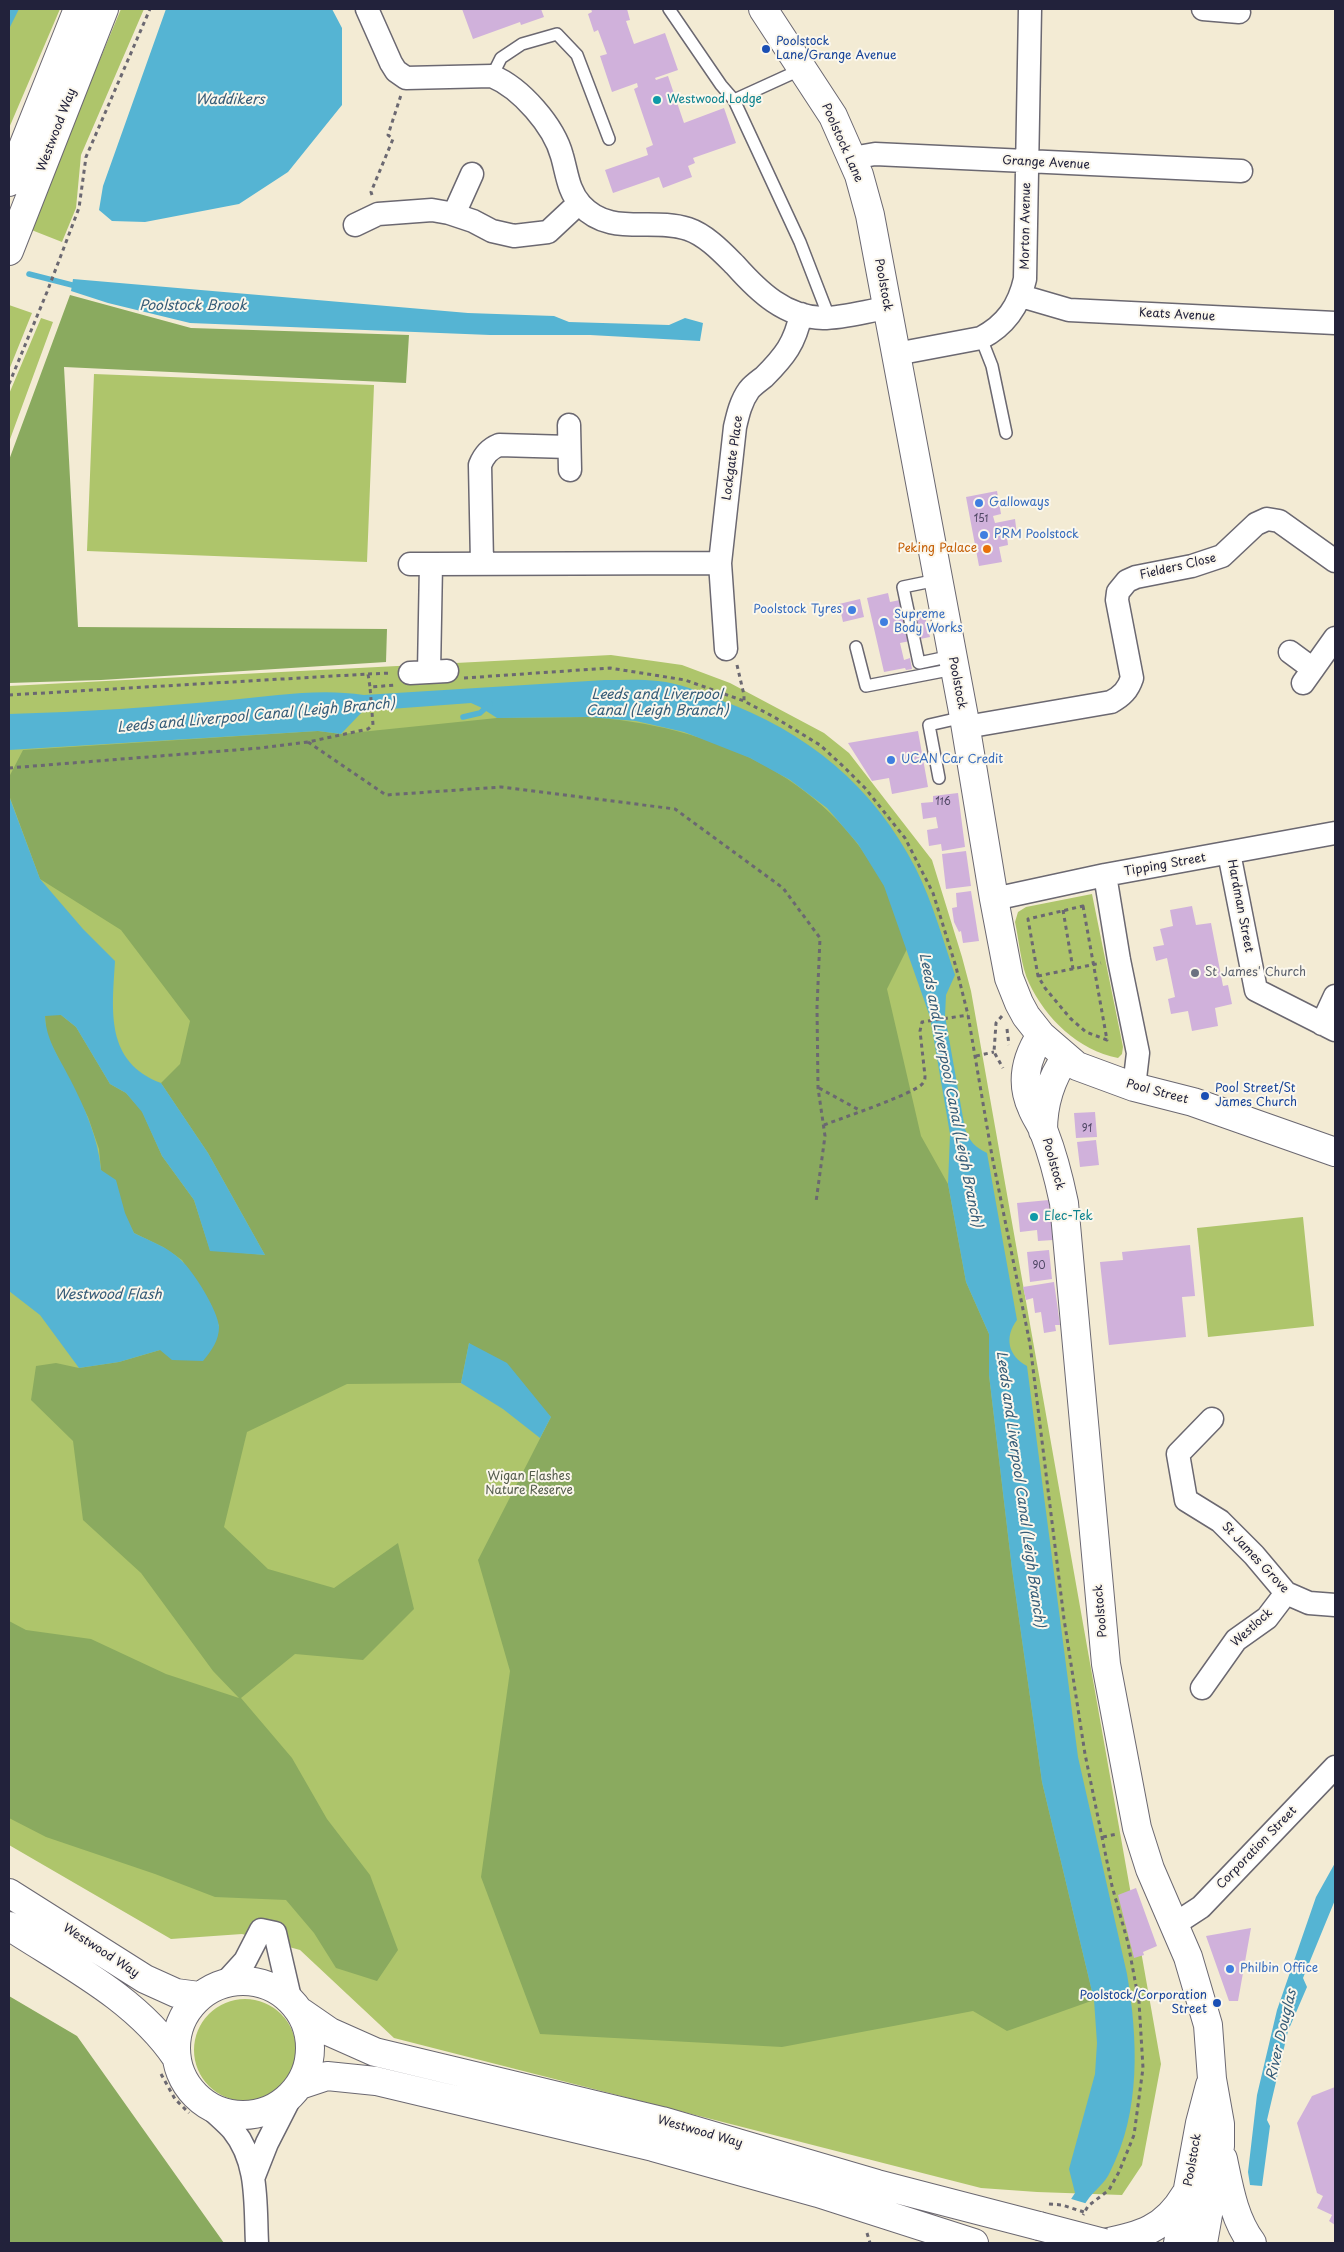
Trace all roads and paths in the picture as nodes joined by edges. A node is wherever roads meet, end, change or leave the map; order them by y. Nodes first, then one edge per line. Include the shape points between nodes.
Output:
1 (78, 9) edge
2 (104, 9) edge
3 (150, 9) edge
4 (367, 9) edge
5 (670, 9) edge
6 (762, 9) edge
7 (1030, 9) edge
8 (1203, 9) edge
9 (1238, 12) dead end
10 (803, 68) junction
11 (492, 76) junction
12 (406, 78) junction
13 (734, 100) junction
14 (609, 138) dead end
15 (852, 158) junction
16 (1027, 162) junction
17 (1241, 171) dead end
18 (472, 174) dead end
19 (9, 182) edge
20 (579, 203) junction
21 (376, 210) junction
22 (454, 214) junction
23 (355, 224) dead end
24 (874, 234) joint
25 (9, 251) edge
26 (1021, 296) junction
27 (887, 308) junction
28 (801, 314) junction
29 (829, 317) junction
30 (1335, 323) edge
31 (981, 338) junction
32 (896, 354) junction
33 (9, 384) edge
34 (1006, 433) dead end
35 (570, 470) dead end
36 (1335, 561) edge
37 (482, 562) junction
38 (720, 563) junction
39 (1335, 638) edge
40 (856, 647) dead end
41 (726, 648) joint
42 (1290, 652) dead end
43 (953, 662) junction
44 (428, 676) junction
45 (370, 687) junction
46 (9, 695) edge
47 (744, 701) junction
48 (965, 722) junction
49 (308, 742) junction
50 (9, 768) edge
51 (939, 778) dead end
52 (1335, 833) edge
53 (1229, 853) junction
54 (1104, 875) junction
55 (1060, 884) junction
56 (994, 899) junction
57 (1063, 911) junction
58 (1119, 960) junction
59 (1093, 965) junction
60 (1073, 969) junction
61 (1038, 976) junction
62 (1335, 996) edge
63 (968, 1015) junction
64 (1329, 1027) edge
65 (1041, 1035) junction
66 (1010, 1050) dead end
67 (994, 1052) junction
68 (976, 1056) junction
69 (1066, 1057) junction
70 (1004, 1069) dead end
71 (1134, 1087) junction
72 (818, 1088) junction
73 (861, 1111) junction
74 (824, 1125) junction
75 (1044, 1131) junction
76 (1335, 1152) edge
77 (816, 1202) dead end
78 (1212, 1418) dead end
79 (1286, 1594) junction
80 (1335, 1605) edge
81 (1202, 1688) dead end
82 (1335, 1767) edge
83 (9, 1893) edge
84 (1175, 1924) junction
85 (9, 1926) edge
86 (225, 1982) junction
87 (199, 1996) junction
88 (295, 2005) junction
89 (167, 2063) junction
90 (1212, 2078) junction
91 (295, 2091) junction
92 (201, 2112) junction
93 (1220, 2146) junction
94 (254, 2176) junction
95 (1189, 2186) junction
96 (1080, 2222) dead end
97 (257, 2243) edge
98 (974, 2243) edge
99 (1104, 2243) edge
100 (1178, 2243) edge
101 (1203, 2243) edge
102 (1252, 2243) edge

1 - 19 main road, Westwood Way
2 - 25 main road, Westwood Way
3 - 33 path via 86,157 79,208
4 - 12 street via 391,63
5 - 13 lane
6 - 10 main road, Poolstock Lane
7 - 16 street, Morton Avenue
8 - 9 street
10 - 13 lane
10 - 15 main road, Poolstock Lane via 833,116
11 - 12 street
11 - 14 lane via 501,58 522,44 557,34 577,55
11 - 20 street via 503,81 545,120 555,136 569,186
12 - 21 path via 388,135 393,139 371,192
13 - 29 lane via 800,242
15 - 16 street, Grange Avenue via 874,154
15 - 24 main road, Poolstock Lane
16 - 17 street, Grange Avenue
16 - 26 street, Morton Avenue via 1026,279
18 - 22 street
20 - 22 street via 548,232 514,236 492,231
20 - 28 street via 590,214 622,226 672,225 688,229 725,255 771,300
21 - 22 street via 432,210
21 - 23 street
24 - 27 main road, Poolstock
26 - 30 street, Keats Avenue via 1069,310
26 - 31 street, Morton Avenue via 1004,322
27 - 29 street
27 - 32 main road, Poolstock
28 - 29 street
28 - 38 street, Lockgate Place via 791,347 740,405
31 - 32 street, Morton Avenue
31 - 34 lane via 992,366
32 - 43 main road, Poolstock
35 - 37 street via 569,436 499,445 482,458
36 - 48 street, Fielders Close via 1279,521 1267,519 1256,524 1222,556 1192,566 1136,576 1121,586 1117,600 1132,678 1122,695 1110,702
37 - 38 street
37 - 44 street via 420,564
38 - 41 street, Lockgate Place
39 - 42 street via 1308,676
40 - 43 lane via 866,686
41 - 47 path via 736,662
43 - 48 main road, Poolstock
44 - 45 path
44 - 47 path via 610,668 686,680
45 - 46 path via 368,674
45 - 49 path via 372,725 368,729
47 - 63 path via 820,745 865,788 905,838 933,893
48 - 51 lane via 929,725
48 - 56 main road, Poolstock
49 - 50 path
49 - 72 path via 386,796 501,786 675,809 783,888 820,938
52 - 53 street, Tipping Street
53 - 54 street, Tipping Street
53 - 64 street, Hardman Street via 1256,990
54 - 55 street, Tipping Street
54 - 58 street
55 - 56 street, Tipping Street
55 - 57 path
56 - 65 main road, Poolstock via 1014,991 1026,1016
57 - 59 path via 1083,906
57 - 60 path
57 - 61 path via 1028,919
58 - 59 path
58 - 71 street via 1138,1054
59 - 60 path
59 - 61 path via 1107,1040 1086,1032 1070,1018
60 - 61 path
62 - 64 street
63 - 68 path
63 - 73 path via 922,1022 924,1082 902,1096
65 - 69 main road, Poolstock
65 - 75 main road, Poolstock via 1028,1060 1025,1087
66 - 67 path via 1004,1012 996,1023
67 - 68 path
67 - 70 path
68 - 96 path via 992,1156 1030,1344 1064,1619 1085,1754 1112,1886 1128,1943 1142,2035 1143,2068 1134,2135 1109,2190 1088,2206
69 - 71 main road, Pool Street via 1077,1066
69 - 75 main road, Poolstock via 1045,1102
71 - 76 main road, Pool Street via 1193,1102
72 - 73 path
72 - 74 path
73 - 74 path
74 - 77 path via 826,1136
75 - 84 main road, Poolstock via 1064,1203 1106,1664 1137,1828 1150,1869
78 - 79 street, St James Grove via 1178,1454 1186,1500 1220,1521
79 - 80 street, St James Grove via 1309,1603
79 - 81 street, Westlock via 1267,1618 1236,1640
82 - 84 street, Corporation Street via 1201,1907
83 - 87 main road, Westwood Way via 145,1979 176,1993
84 - 90 main road, Poolstock via 1208,2025
85 - 89 main road via 123,2002 150,2024
86 - 87 main road
86 - 88 main road via 248,1980 270,1986
86 - 88 street via 245,1961 261,1930 275,1933
87 - 89 main road via 185,2014
88 - 91 main road via 308,2030 311,2049 308,2068
88 - 99 main road, Westwood Way, bridge via 330,2032 375,2052 662,2121 878,2184
89 - 92 main road via 181,2077
89 - 92 path via 175,2099
90 - 93 main road, Poolstock via 1220,2124
90 - 95 main road, Poolstock
91 - 92 main road via 276,2107 251,2115
91 - 94 street via 267,2142
91 - 98 main road via 327,2076 376,2081 653,2148 818,2193
92 - 94 street via 233,2130
93 - 101 main road, Poolstock
93 - 102 main road via 1235,2208
94 - 97 street
95 - 99 main road via 1174,2210 1155,2228
95 - 100 main road, Poolstock

